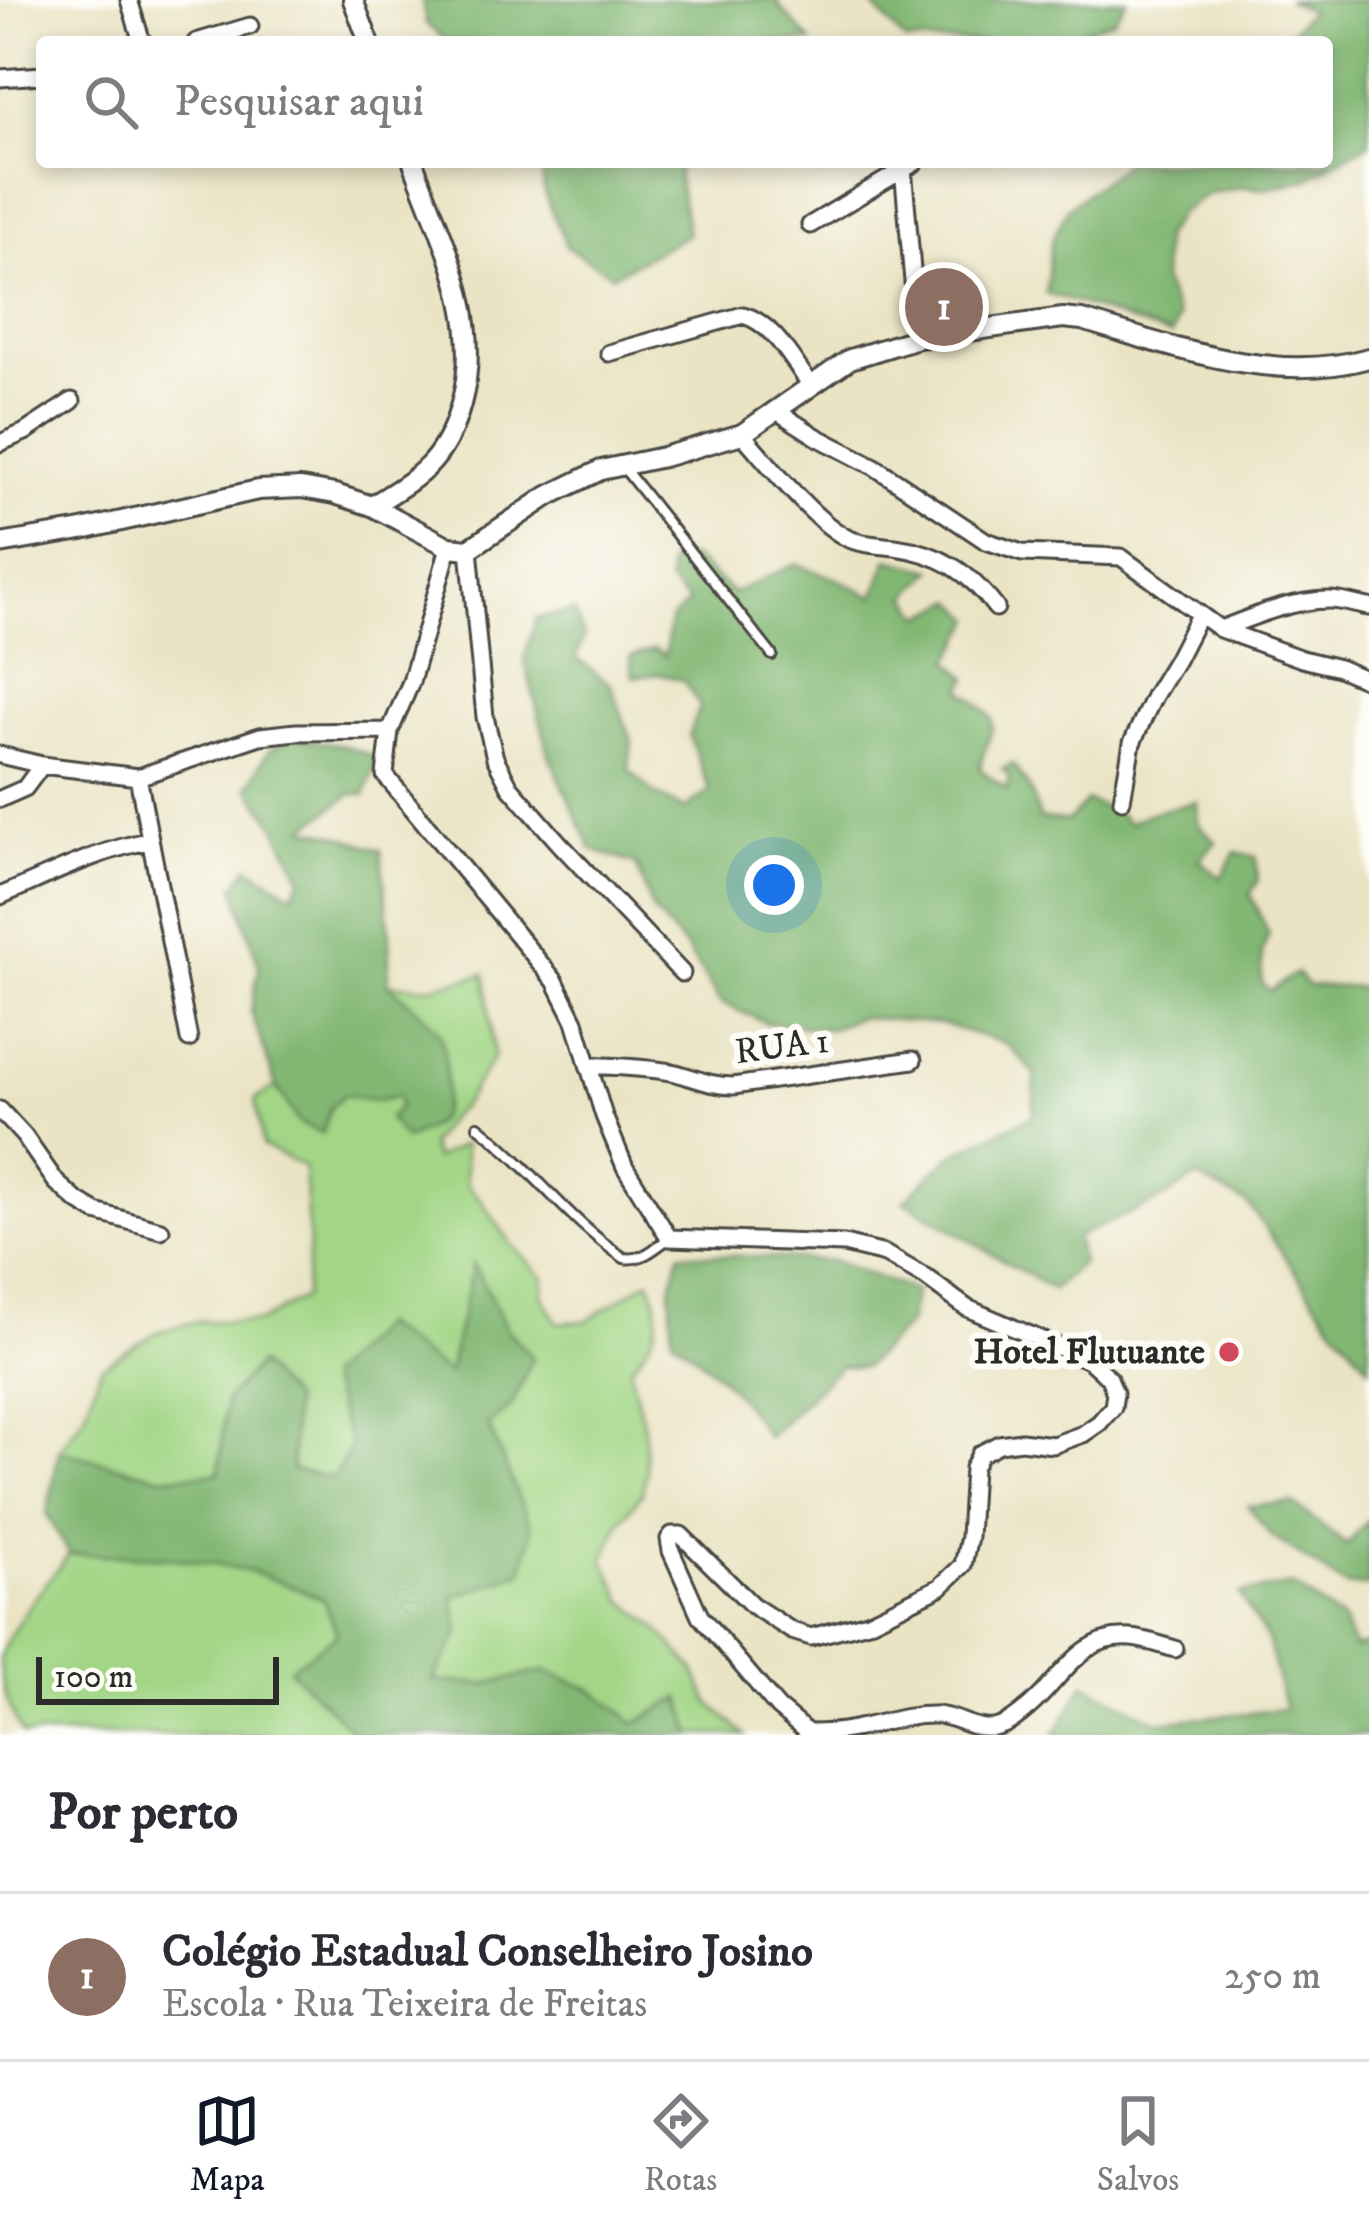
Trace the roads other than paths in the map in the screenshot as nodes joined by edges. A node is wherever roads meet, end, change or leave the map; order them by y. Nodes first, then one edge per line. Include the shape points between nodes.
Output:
1 (129, 0) edge
2 (353, 0) edge
3 (250, 26) dead end
4 (140, 36) edge
5 (216, 36) edge
6 (367, 36) edge
7 (36, 75) edge
8 (0, 77) edge
9 (415, 168) edge
10 (905, 168) edge
11 (910, 168) edge
12 (810, 225) dead end
13 (918, 338) junction
14 (609, 353) dead end
15 (1369, 358) edge
16 (811, 384) junction
17 (72, 401) dead end
18 (775, 410) junction
19 (742, 434) junction
20 (0, 443) edge
21 (622, 466) junction
22 (372, 506) junction
23 (0, 544) edge
24 (459, 548) junction
25 (1369, 607) edge
26 (996, 608) dead end
27 (1199, 615) junction
28 (1220, 629) junction
29 (772, 656) dead end
30 (1369, 681) edge
31 (390, 731) junction
32 (0, 755) edge
33 (42, 765) junction
34 (138, 777) junction
35 (0, 799) edge
36 (1122, 800) dead end
37 (148, 841) junction
38 (0, 896) edge
39 (682, 974) dead end
40 (189, 1039) dead end
41 (913, 1060) dead end
42 (588, 1065) junction
43 (0, 1109) edge
44 (478, 1126) dead end
45 (161, 1230) dead end
46 (670, 1238) junction
47 (1175, 1649) dead end

1 - 4 street
2 - 6 street
3 - 5 street
7 - 8 street
9 - 22 street via 464,300 469,360 446,445
10 - 12 street
11 - 13 street
13 - 15 street via 1064,318 1250,365 1338,367
13 - 16 street via 850,359
14 - 16 street via 743,315 765,325
16 - 18 street
17 - 20 street
18 - 19 street
18 - 27 street via 986,541 1022,553 1121,557
19 - 21 street
19 - 26 street via 834,530 860,543 934,555
21 - 24 street via 548,496
21 - 29 lane
22 - 23 street via 301,488 258,490
22 - 24 street
24 - 31 street
24 - 39 street via 485,717 510,787
25 - 28 street via 1296,605
27 - 28 street
27 - 36 street via 1132,743
28 - 30 street
31 - 34 street via 260,736
31 - 42 street via 386,775 555,982
32 - 33 street
33 - 34 street
33 - 35 street via 25,788
34 - 37 street
37 - 38 street
37 - 40 street
41 - 42 street, RUA 1 via 733,1086
42 - 46 street via 625,1167
43 - 45 street via 76,1200
44 - 46 lane via 624,1258 646,1256
46 - 47 street via 844,1244 885,1254 968,1308 1088,1360 1114,1393 1113,1407 1083,1434 1053,1445 999,1444 980,1454 963,1565 940,1587 868,1622 811,1637 792,1631 672,1535 671,1551 700,1616 796,1724 833,1733 938,1714 994,1729 1044,1694 1094,1643 1131,1638

